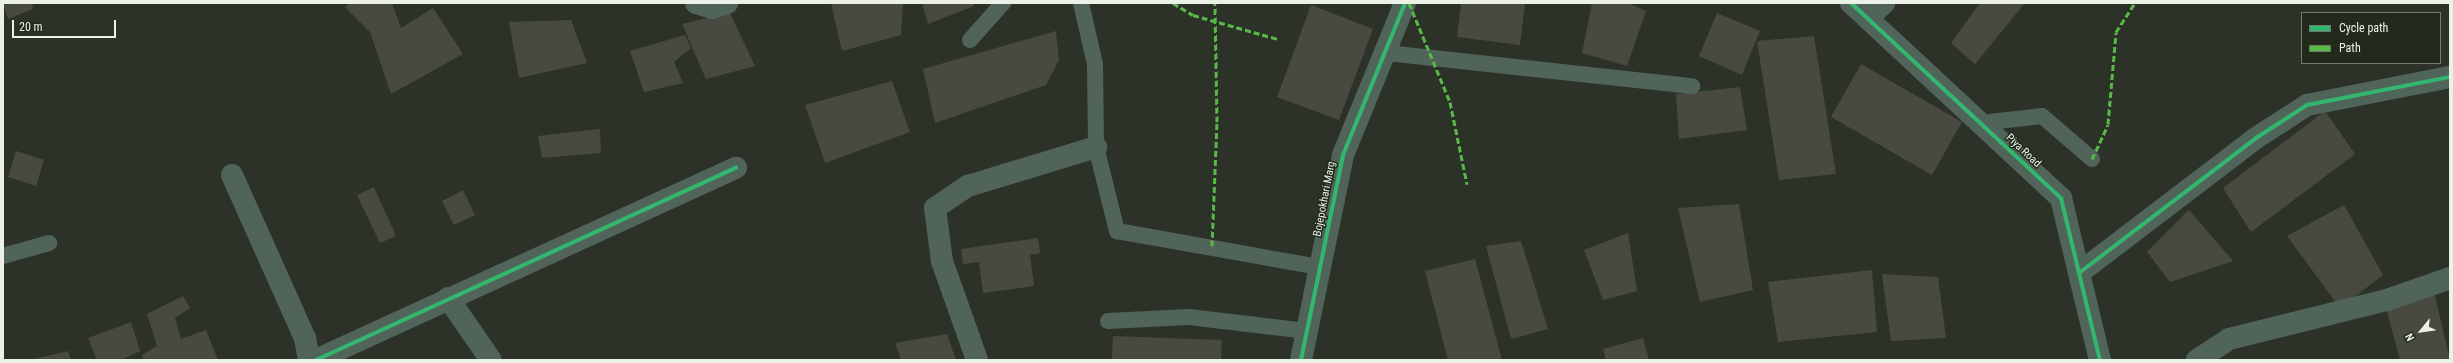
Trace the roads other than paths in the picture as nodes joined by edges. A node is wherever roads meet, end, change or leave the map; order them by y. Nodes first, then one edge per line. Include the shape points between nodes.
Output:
1 (696, 3) edge
2 (728, 3) edge
3 (1003, 3) edge
4 (1081, 3) edge
5 (1405, 3) edge
6 (1851, 3) edge
7 (1884, 3) edge
8 (1868, 18) junction
9 (970, 40) dead end
10 (1387, 53) junction
11 (2450, 77) edge
12 (1692, 86) dead end
13 (1980, 122) junction
14 (1096, 147) junction
15 (2092, 159) dead end
16 (736, 168) dead end
17 (232, 175) dead end
18 (49, 243) dead end
19 (3, 256) edge
20 (1320, 267) junction
21 (2079, 273) junction
22 (2450, 278) edge
23 (448, 298) junction
24 (1108, 321) dead end
25 (1307, 331) junction
26 (309, 360) edge
27 (316, 360) edge
28 (491, 360) edge
29 (977, 360) edge
30 (1301, 360) edge
31 (2100, 360) edge
32 (2197, 360) edge

1 - 2 street via 712,8
3 - 9 lane
4 - 14 lane via 1095,64
5 - 10 street, Bojepokhari Marg
6 - 8 street, Piya Road
7 - 8 street
8 - 13 street, Piya Road
10 - 12 lane
10 - 20 street, Bojepokhari Marg via 1343,155
11 - 21 street via 2307,105 2256,138
13 - 15 lane via 2042,116
13 - 21 street, Piya Road via 2061,198
14 - 20 lane via 1117,231
14 - 29 street via 968,186 935,208 942,261
16 - 23 street
17 - 26 street via 304,338
18 - 19 lane
20 - 25 street, Bojepokhari Marg
21 - 31 street, Piya Road
22 - 32 street via 2387,300 2229,339
23 - 27 street
23 - 28 street
24 - 25 lane via 1189,317
25 - 30 street, Bojepokhari Marg

